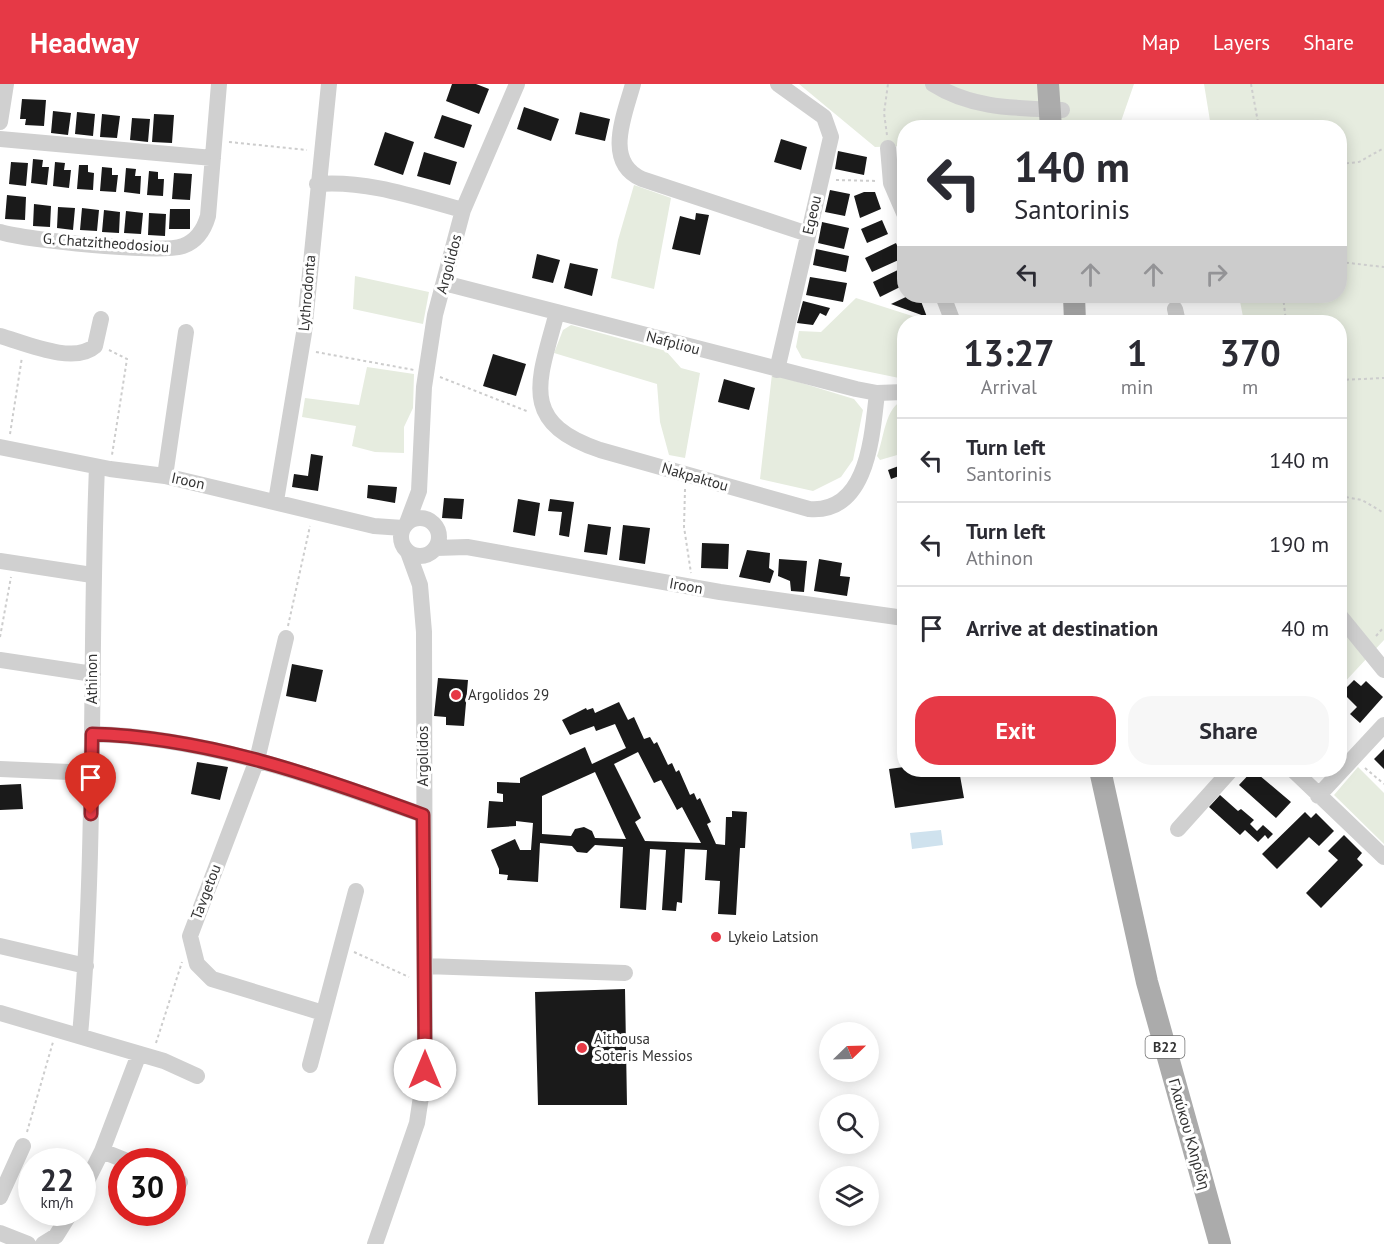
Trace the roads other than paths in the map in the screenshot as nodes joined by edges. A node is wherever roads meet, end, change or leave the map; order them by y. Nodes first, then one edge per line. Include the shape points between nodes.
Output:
1 (6, 84) edge
2 (219, 84) edge
3 (329, 84) edge
4 (633, 84) edge
5 (778, 84) edge
6 (933, 84) edge
7 (1048, 84) edge
8 (1061, 84) edge
9 (512, 85) edge
10 (1057, 119) edge
11 (0, 122) edge
12 (0, 139) edge
13 (888, 148) road end
14 (213, 158) junction
15 (317, 184) junction
16 (897, 197) edge
17 (463, 210) junction
18 (0, 232) edge
19 (808, 234) junction
20 (444, 283) junction
21 (557, 312) junction
22 (101, 320) dead end
23 (186, 332) dead end
24 (0, 336) edge
25 (777, 370) junction
26 (897, 392) edge
27 (878, 393) junction
28 (4, 448) edge
29 (103, 468) junction
30 (165, 476) junction
31 (419, 491) junction
32 (276, 501) junction
33 (434, 525) junction
34 (404, 536) junction
35 (467, 547) junction
36 (431, 552) junction
37 (7, 562) edge
38 (92, 575) junction
39 (420, 585) junction
40 (897, 617) edge
41 (1347, 625) edge
42 (286, 638) road end
43 (0, 660) edge
44 (1384, 670) edge
45 (93, 674) junction
46 (1384, 725) edge
47 (92, 734) junction
48 (257, 760) junction
49 (1347, 765) edge
50 (0, 769) edge
51 (92, 773) junction
52 (1102, 777) edge
53 (1110, 777) edge
54 (1225, 777) edge
55 (1300, 777) edge
56 (1336, 777) edge
57 (1318, 796) junction
58 (423, 815) junction
59 (1178, 829) dead end
60 (1118, 849) junction
61 (1384, 857) edge
62 (356, 891) dead end
63 (0, 946) edge
64 (86, 966) junction
65 (425, 966) junction
66 (625, 973) dead end
67 (0, 1013) edge
68 (323, 1013) junction
69 (80, 1035) junction
70 (145, 1055) junction
71 (310, 1065) dead end
72 (197, 1076) dead end
73 (23, 1146) road end
74 (102, 1151) junction
75 (108, 1153) edge
76 (96, 1163) edge
77 (0, 1197) edge
78 (62, 1226) edge
79 (0, 1233) edge
80 (379, 1243) edge
81 (28, 1244) edge
82 (44, 1244) edge
83 (1220, 1244) edge

1 - 11 street
2 - 14 street, G. Chatzitheodosiou
3 - 15 street, Lythrodonta
4 - 19 street via 618,146 627,169 642,179
5 - 19 street, Egeou via 828,122 831,137
6 - 10 street via 976,103
7 - 10 main road
8 - 10 main road
9 - 17 street, Argolidos
12 - 14 street
13 - 16 street via 890,181
14 - 18 street, G. Chatzitheodosiou via 205,225 194,240 181,247 36,239
15 - 17 street via 345,183 384,189
15 - 32 street, Lythrodonta via 304,333
17 - 20 street, Argolidos
19 - 25 street, Egeou
20 - 21 street, Nafpliou
20 - 31 street, Argolidos via 424,387
21 - 25 street, Nafpliou
21 - 27 street, Nakpaktou via 539,383 541,403 550,419 571,437 809,509 834,506 849,495 860,478
22 - 24 street via 96,344 75,355
23 - 30 street
25 - 27 street, Nafpliou
26 - 27 street, Nafpliou
28 - 29 street, Iroon
29 - 30 street, Iroon
29 - 38 street, Athinon
30 - 32 street, Iroon
31 - 33 street, Argolidos
31 - 34 street, Argolidos
32 - 34 street, Iroon
33 - 34 street via 418,518
33 - 35 street, Iroon
33 - 36 street, Argolidos
34 - 36 street, Iroon via 420,557
34 - 39 street, Argolidos
35 - 36 street, Iroon
35 - 40 street, Iroon via 693,587
36 - 39 street, Argolidos
37 - 38 street
38 - 45 street, Athinon
39 - 58 street, Argolidos via 425,663
41 - 44 street
42 - 48 street, Tavgetou
43 - 45 street
45 - 47 street, Athinon
46 - 49 street
47 - 48 street via 153,738
47 - 51 street, Athinon
48 - 58 street
48 - 68 street, Tavgetou via 190,936 197,964 212,978
50 - 51 street
51 - 64 street, Athinon
52 - 60 main road, Γλαύκου Κληρίδη / B22
53 - 60 main road, Γλαύκου Κληρίδη / B22
54 - 59 street
55 - 57 street
56 - 57 street
57 - 61 street
58 - 65 street, Argolidos
60 - 83 main road, Γλαύκου Κληρίδη / B22 via 1147,982
62 - 68 street
63 - 64 street
64 - 69 street, Athinon
65 - 66 street
65 - 80 street, Argolidos via 421,1105
67 - 69 street
68 - 71 street
69 - 70 street
70 - 72 street
70 - 74 street
73 - 77 street
74 - 75 street
74 - 76 street
78 - 82 street
79 - 81 street

